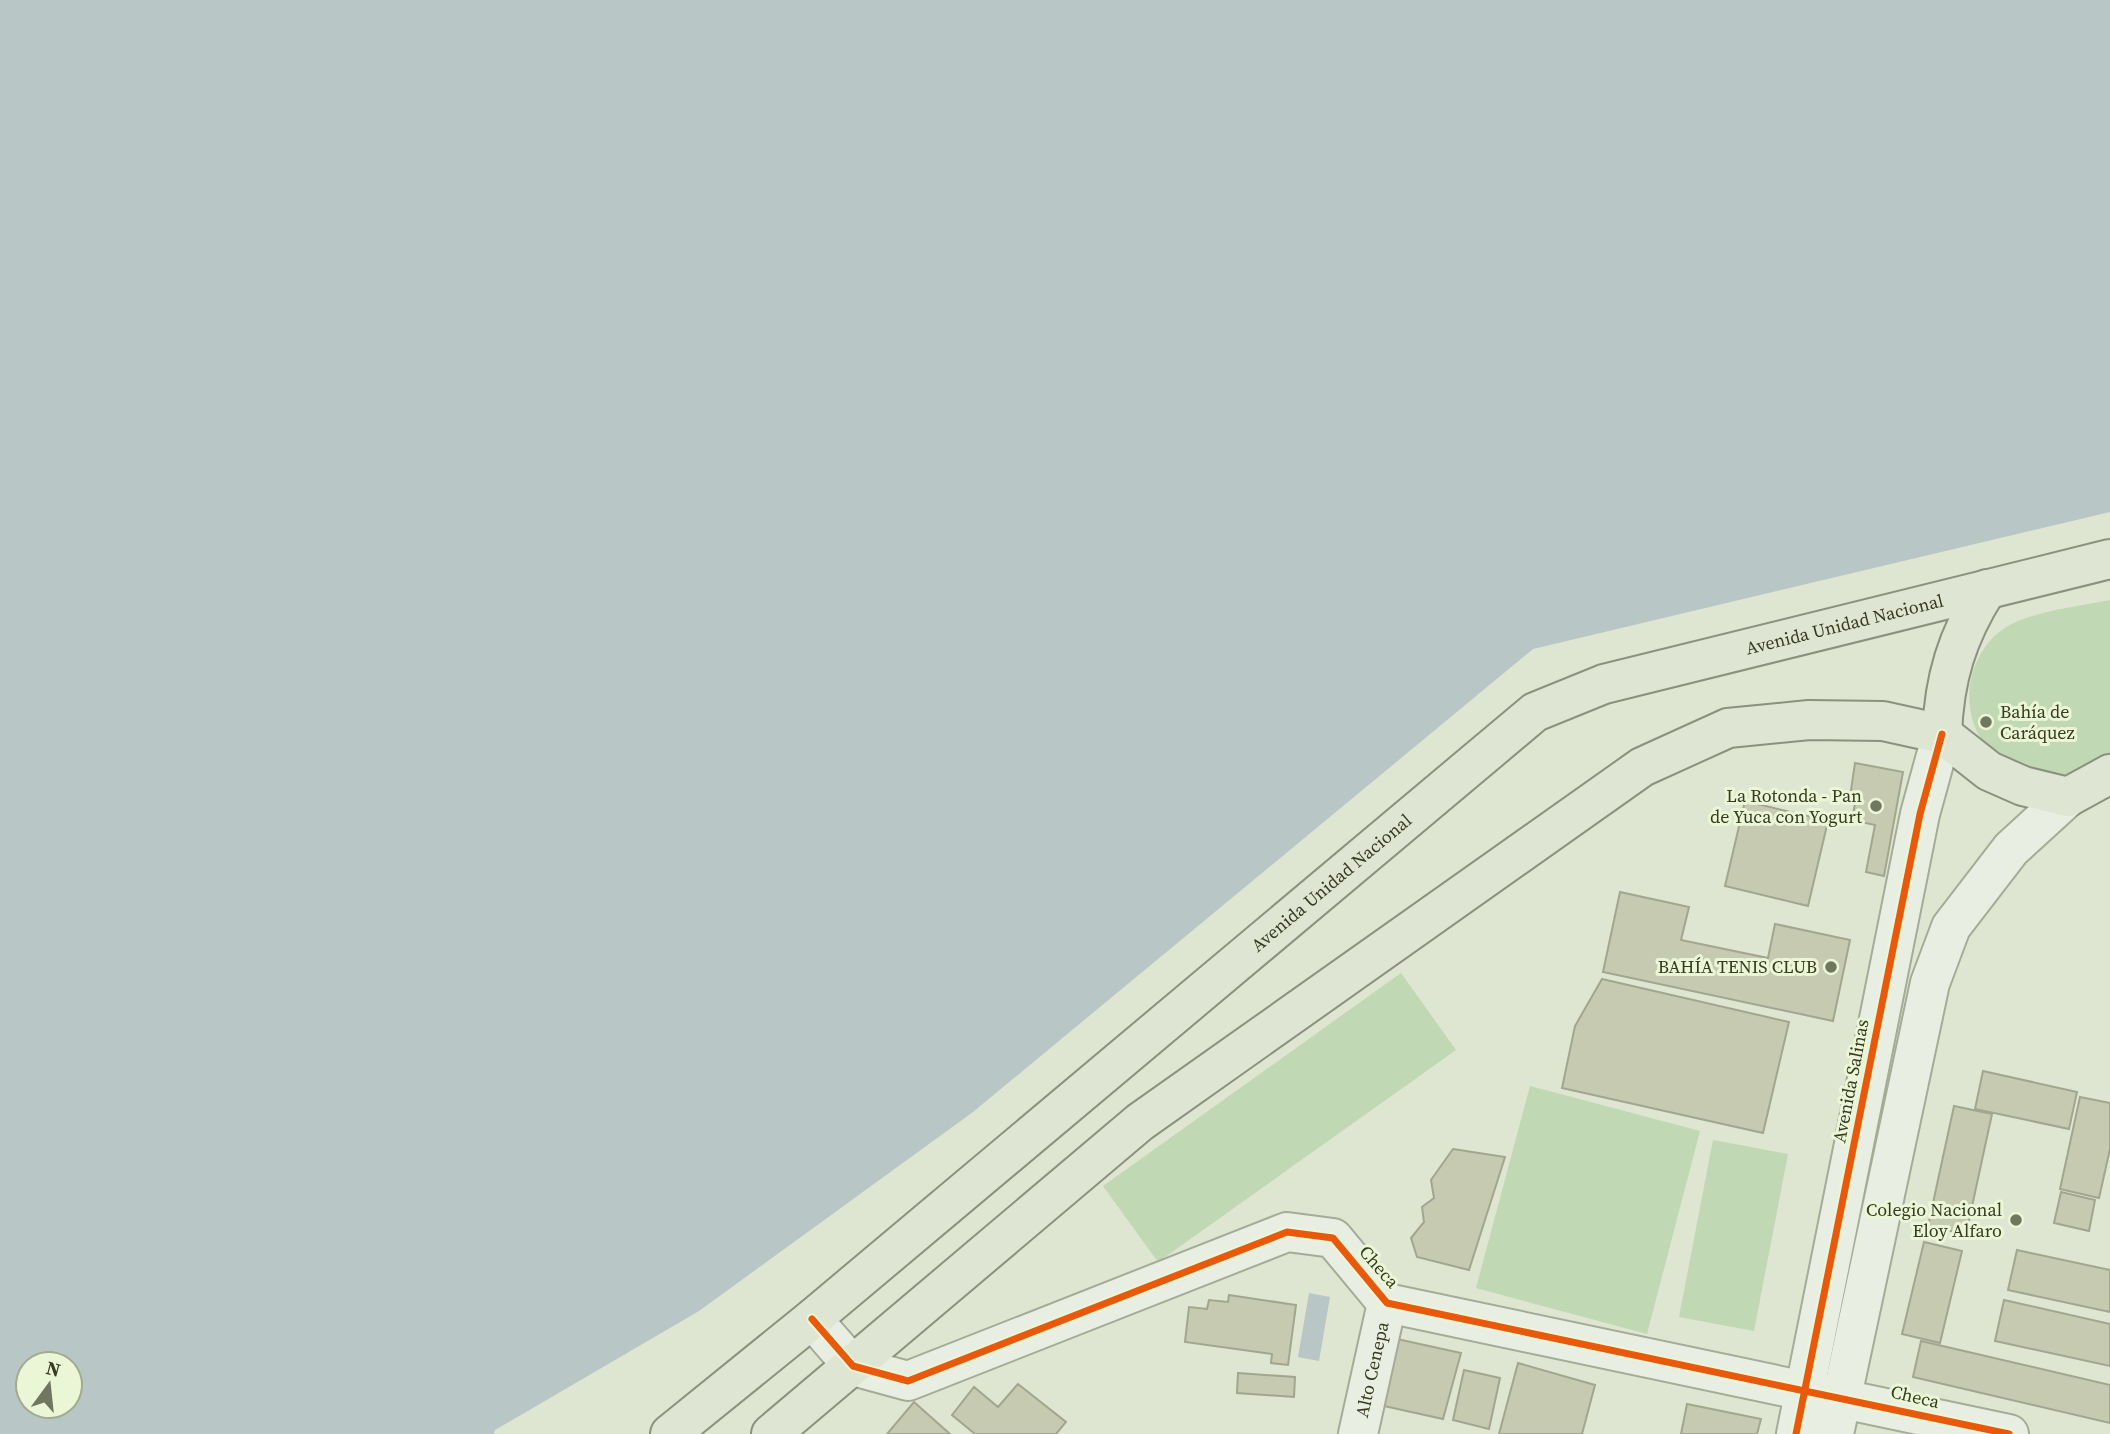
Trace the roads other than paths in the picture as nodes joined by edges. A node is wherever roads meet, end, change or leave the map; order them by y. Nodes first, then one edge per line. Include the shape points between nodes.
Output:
1 (2110, 559) edge
2 (1987, 590) junction
3 (1942, 734) junction
4 (2110, 774) edge
5 (2068, 797) junction
6 (1387, 1303) junction
7 (812, 1319) junction
8 (853, 1366) junction
9 (1824, 1393) junction
10 (670, 1434) edge
11 (771, 1434) edge
12 (1358, 1434) edge
13 (1796, 1434) edge
14 (1834, 1434) edge
15 (2009, 1434) edge

1 - 2 main road, Avenida Unidad Nacional
2 - 3 main road via 1966,622 1951,658
2 - 7 main road, Avenida Unidad Nacional via 1604,684 1535,712
3 - 5 main road via 1989,771 2023,786
3 - 8 main road via 1883,721 1809,720 1728,727 1642,767 1140,1122
3 - 9 street, Avenida Salinas via 1920,814
4 - 5 main road
5 - 9 street, Avenida Salinas via 2011,849 1951,927 1934,972
6 - 8 street, Checa via 1334,1238 1287,1232 908,1381
6 - 9 street, Checa
6 - 12 street, Alto Cenepa
7 - 8 street
7 - 10 main road, Avenida Unidad Nacional
8 - 11 main road
9 - 13 street, Avenida Salinas
9 - 14 street, Avenida Salinas
9 - 15 street, Checa

